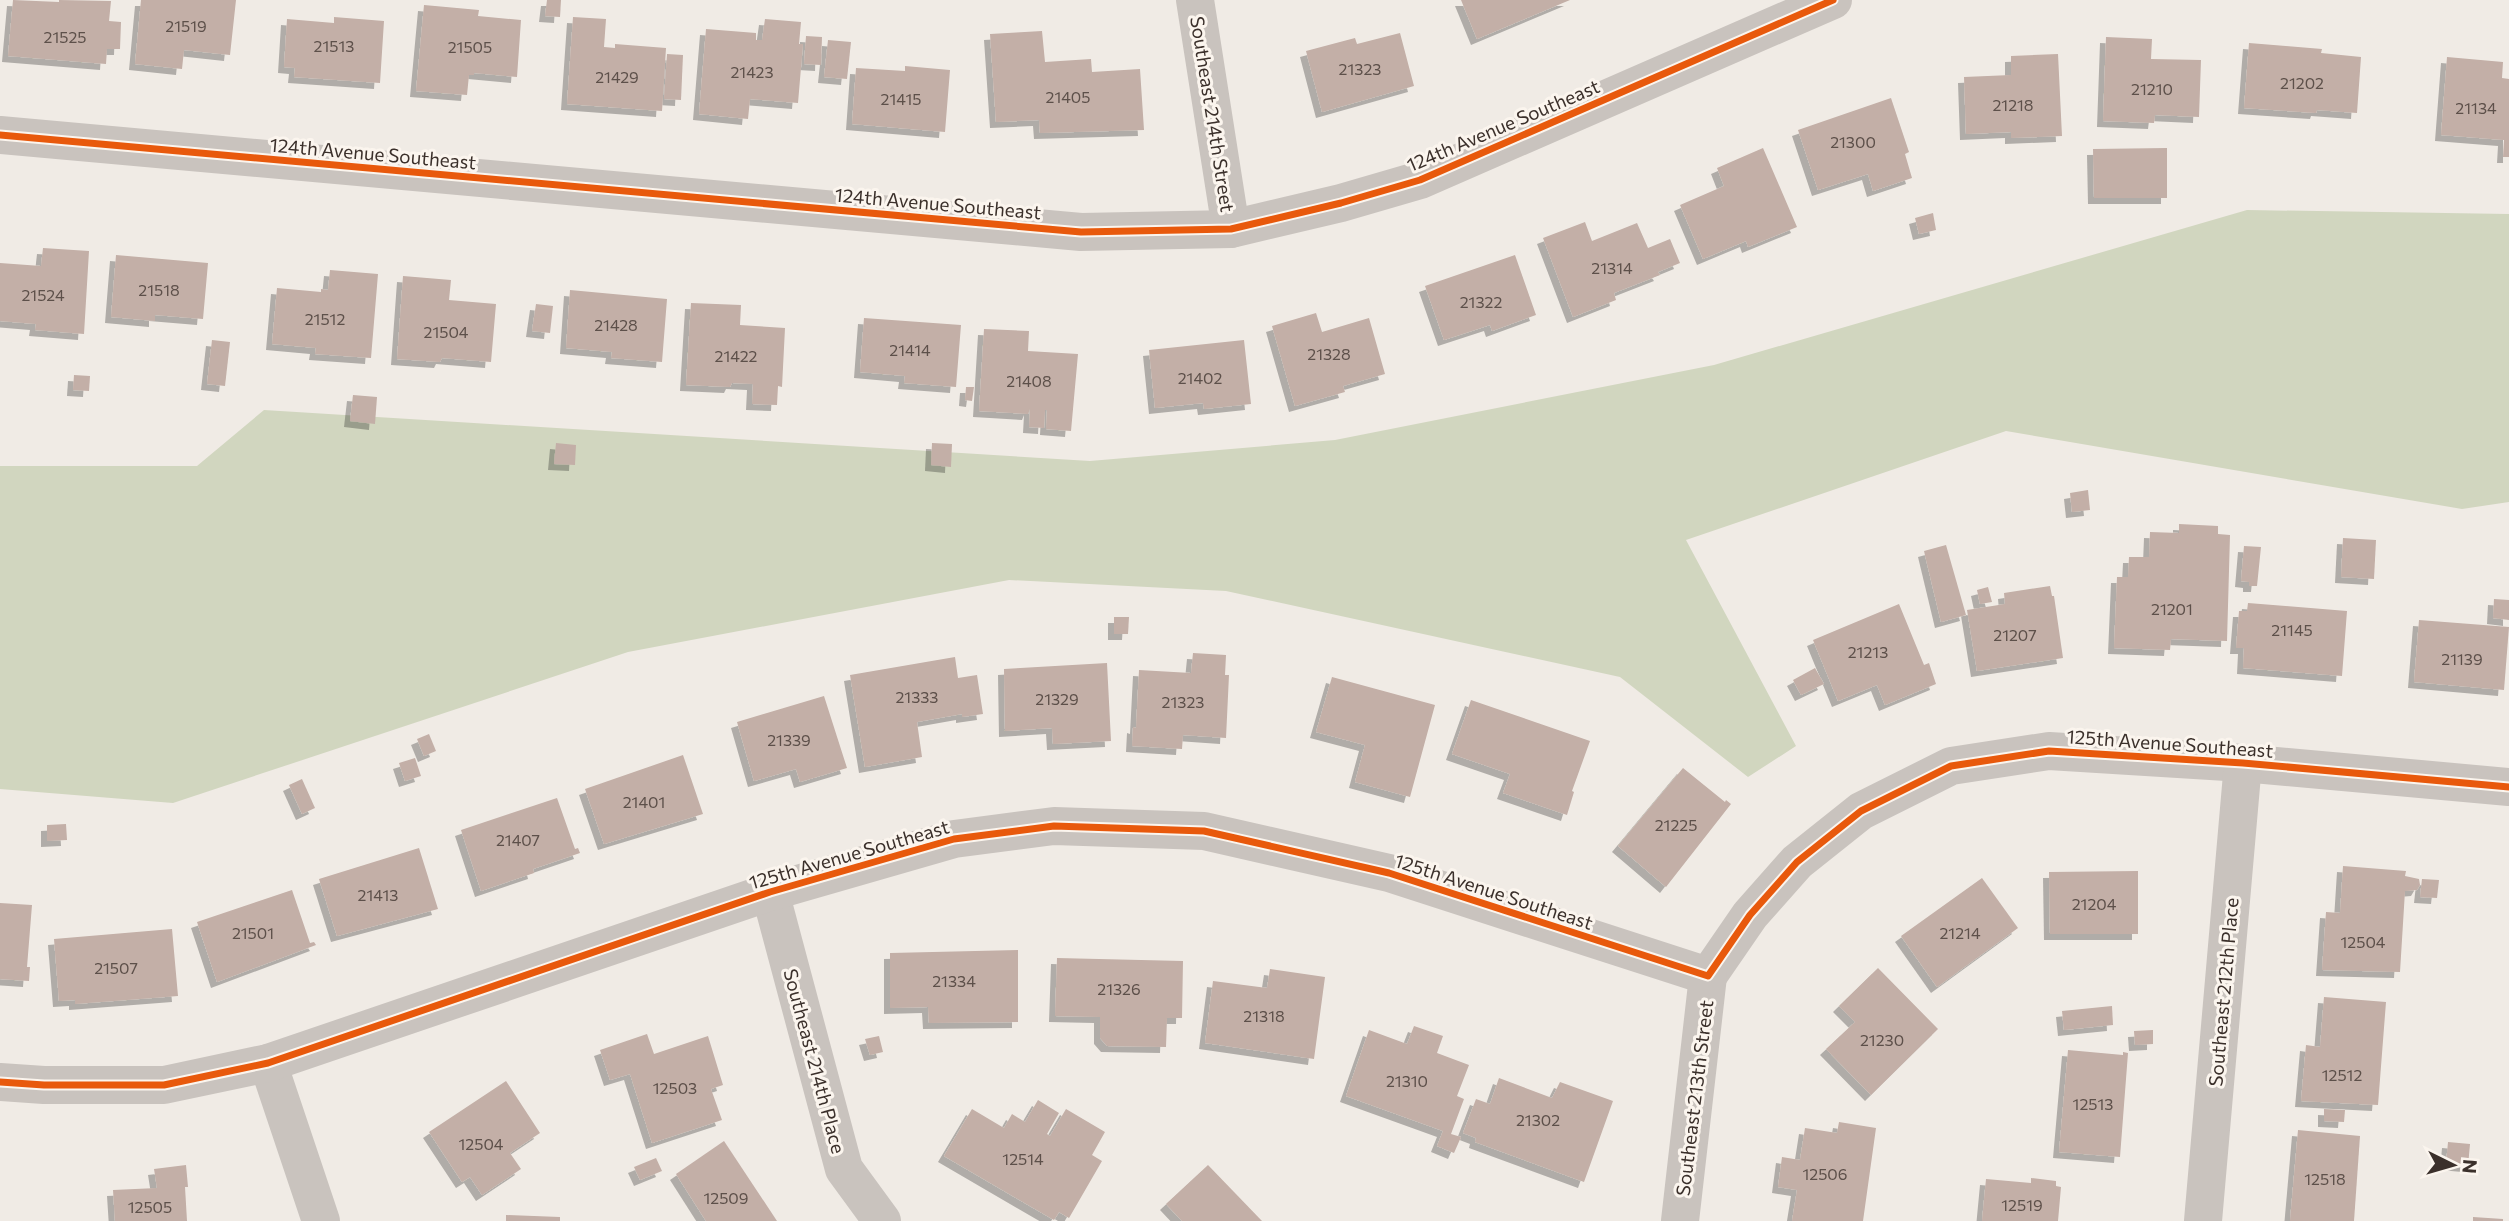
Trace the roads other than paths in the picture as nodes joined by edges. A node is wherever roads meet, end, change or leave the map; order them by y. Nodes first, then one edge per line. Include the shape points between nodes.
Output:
1 (1195, 0) edge
2 (1833, 0) edge
3 (0, 135) edge
4 (1231, 229) junction
5 (2243, 763) junction
6 (2509, 787) edge
7 (770, 892) junction
8 (1708, 976) junction
9 (268, 1063) junction
10 (0, 1082) edge
11 (321, 1221) edge
12 (882, 1221) edge
13 (1680, 1221) edge
14 (2203, 1221) edge

1 - 4 street, Southeast 214th Street
2 - 4 street, 124th Avenue Southeast via 1420,180
3 - 4 street, 124th Avenue Southeast via 1081,232
5 - 6 street, 125th Avenue Southeast
5 - 8 street, 125th Avenue Southeast via 2049,751 1951,766 1861,811 1797,862 1750,915
5 - 14 street, Southeast 212th Place
7 - 8 street, 125th Avenue Southeast via 967,838 1054,826 1204,831 1389,873
7 - 9 street, 125th Avenue Southeast
7 - 12 street, Southeast 214th Place via 844,1169
8 - 13 street, Southeast 213th Street
9 - 10 street, 125th Avenue Southeast via 164,1085
9 - 11 street

